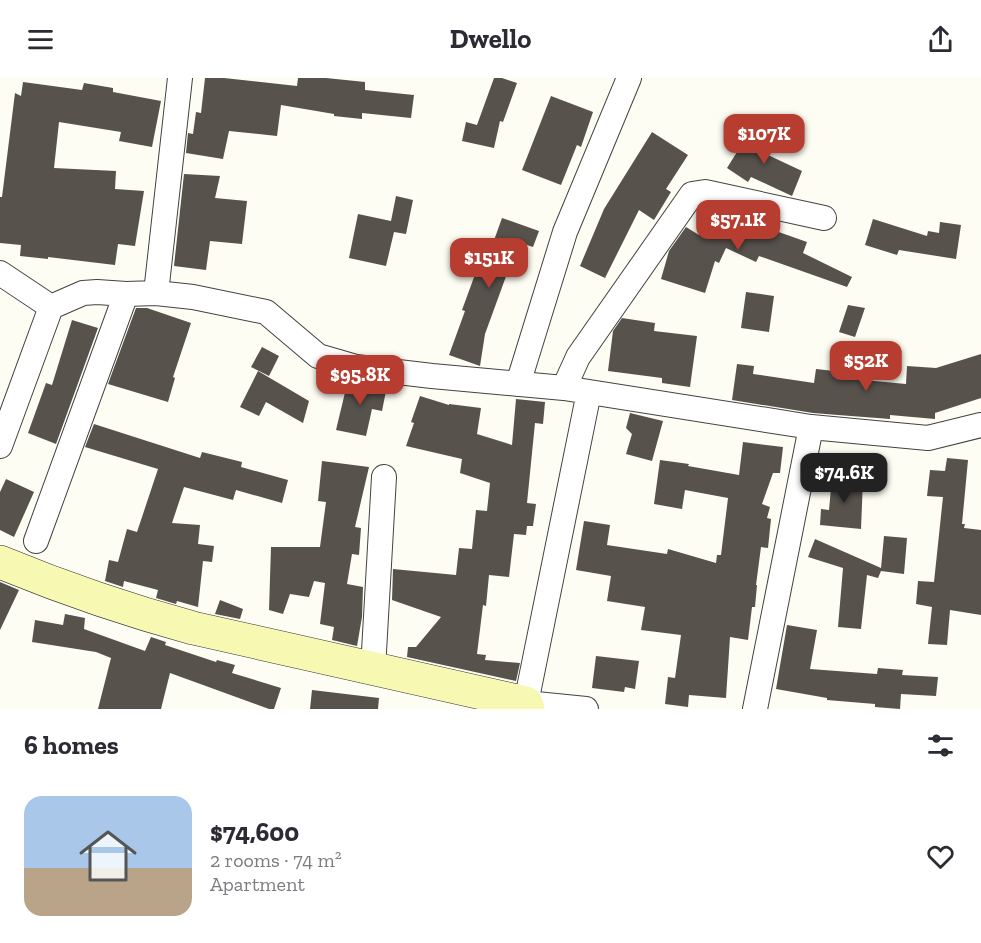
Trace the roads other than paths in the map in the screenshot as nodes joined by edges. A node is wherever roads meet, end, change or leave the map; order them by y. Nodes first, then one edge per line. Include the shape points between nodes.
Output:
1 (180, 78) edge
2 (629, 78) edge
3 (824, 218) dead end
4 (0, 273) edge
5 (156, 293) junction
6 (126, 294) junction
7 (51, 307) junction
8 (518, 384) junction
9 (564, 388) junction
10 (589, 392) junction
11 (981, 425) edge
12 (811, 427) junction
13 (0, 446) edge
14 (384, 477) dead end
15 (36, 541) dead end
16 (0, 562) edge
17 (373, 669) junction
18 (527, 706) edge
19 (586, 709) edge
20 (756, 709) edge

1 - 5 street
2 - 8 street via 566,232
3 - 9 street via 705,192 692,194 578,357
4 - 7 street
5 - 6 street
5 - 8 street via 266,312 318,356 356,367
6 - 7 street via 83,293
6 - 15 street
7 - 13 street
8 - 9 street
9 - 10 street
10 - 12 street
10 - 18 street
11 - 12 street via 928,438
12 - 20 street
14 - 17 street
16 - 17 street via 142,614
17 - 18 street
18 - 19 street

